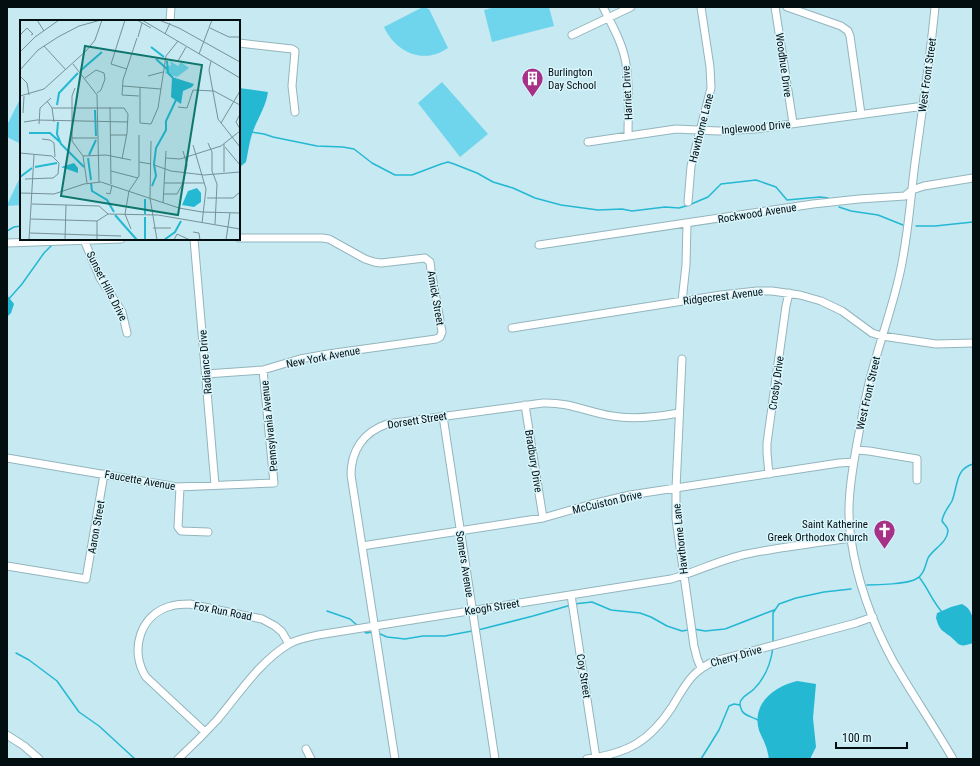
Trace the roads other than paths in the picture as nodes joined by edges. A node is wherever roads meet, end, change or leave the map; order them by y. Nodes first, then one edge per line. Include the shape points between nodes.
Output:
1 (171, 7) edge
2 (603, 7) edge
3 (631, 7) edge
4 (701, 7) edge
5 (776, 7) edge
6 (787, 7) edge
7 (935, 7) edge
8 (608, 18) junction
9 (170, 20) edge
10 (572, 35) dead end
11 (240, 43) edge
12 (924, 106) junction
13 (295, 112) dead end
14 (861, 114) junction
15 (792, 123) junction
16 (700, 130) junction
17 (628, 135) junction
18 (588, 142) dead end
19 (973, 178) edge
20 (912, 190) junction
21 (688, 202) dead end
22 (687, 224) junction
23 (240, 238) edge
24 (84, 240) edge
25 (194, 240) edge
26 (7, 243) edge
27 (539, 245) dead end
28 (789, 293) junction
29 (682, 301) junction
30 (512, 328) dead end
31 (127, 333) dead end
32 (882, 336) junction
33 (440, 337) joint
34 (973, 343) edge
35 (682, 359) dead end
36 (263, 370) junction
37 (206, 374) junction
38 (525, 405) junction
39 (679, 413) junction
40 (443, 416) junction
41 (856, 450) junction
42 (7, 458) edge
43 (854, 462) junction
44 (104, 474) junction
45 (769, 474) junction
46 (917, 480) dead end
47 (274, 483) joint
48 (215, 485) junction
49 (180, 487) junction
50 (676, 488) junction
51 (543, 518) junction
52 (460, 531) junction
53 (208, 532) dead end
54 (851, 538) junction
55 (362, 546) junction
56 (7, 566) edge
57 (684, 575) junction
58 (572, 595) junction
59 (473, 610) junction
60 (873, 617) junction
61 (374, 625) junction
62 (289, 644) junction
63 (701, 668) junction
64 (205, 732) junction
65 (7, 735) edge
66 (306, 749) dead end
67 (596, 758) junction
68 (39, 759) edge
69 (178, 759) edge
70 (311, 759) edge
71 (395, 759) edge
72 (496, 759) edge
73 (587, 759) edge
74 (953, 759) edge

1 - 9 street
2 - 8 street, Harriet Drive
3 - 8 street
4 - 16 street, Hawthorne Lane via 711,80 709,99
5 - 15 street, Woodhue Drive
6 - 14 street via 841,26 848,31
7 - 12 street, West Front Street
8 - 10 street
8 - 17 street, Harriet Drive via 622,48 626,64
11 - 13 street via 295,51 292,86
12 - 14 street, Inglewood Drive
12 - 20 street, West Front Street
14 - 15 street, Inglewood Drive
15 - 16 street, Inglewood Drive via 737,130
16 - 17 street, Inglewood Drive via 676,129
16 - 21 street, Hawthorne Lane via 691,166
17 - 18 street, Inglewood Drive
19 - 20 street, Rockwood Avenue
20 - 22 street, Rockwood Avenue via 905,196 813,204
20 - 32 street, West Front Street via 902,264
22 - 27 street, Rockwood Avenue
22 - 29 street
23 - 33 street, Amick Street via 322,238 329,239 374,262 419,257 427,259 432,270 442,326
24 - 26 street
24 - 31 street, Sunset Hills Drive via 100,278 122,312
25 - 37 street, Radiance Drive
28 - 29 street, Ridgecrest Avenue via 758,290
28 - 32 street, Ridgecrest Avenue via 811,297 832,306 867,330
28 - 45 street, Crosby Drive via 767,443
29 - 30 street, Ridgecrest Avenue
32 - 34 street, Ridgecrest Avenue via 936,344
32 - 41 street, West Front Street via 868,384
33 - 36 street, New York Avenue via 300,359
35 - 39 street, Hawthorne Lane
36 - 37 street, New York Avenue
36 - 47 street, Pennsylvania Avenue
37 - 48 street, Radiance Drive
38 - 39 street, Dorsett Street via 564,404 612,416 636,418
38 - 40 street, Dorsett Street
38 - 51 street, Bradbury Drive
39 - 50 street, Hawthorne Lane
40 - 52 street, Somers Avenue
40 - 55 street, Dorsett Street via 386,424 369,433 359,444 352,460 351,475
41 - 43 street, West Front Street
41 - 46 street via 917,459
42 - 44 street, Faucette Avenue
43 - 45 street, McCuiston Drive
43 - 54 street, West Front Street via 849,502
44 - 49 street, Faucette Avenue
44 - 56 street, Aaron Street via 86,579
45 - 50 street, McCuiston Drive
47 - 48 street, Faucette Avenue
48 - 49 street, Faucette Avenue
49 - 53 street via 178,527 181,530
50 - 51 street, McCuiston Drive via 613,499
50 - 57 street, Hawthorne Lane via 676,519
51 - 52 street, McCuiston Drive
52 - 55 street, McCuiston Drive
52 - 59 street, Somers Avenue
54 - 57 street, Keogh Street via 747,554
54 - 60 street, West Front Street
55 - 61 street, Dorsett Street
57 - 58 street, Keogh Street
57 - 63 street, Hawthorne Lane via 694,646
58 - 59 street, Keogh Street
58 - 67 street, Coy Street
59 - 61 street, Keogh Street
59 - 72 street, Somers Avenue
60 - 63 street, Cherry Drive via 715,661
60 - 74 street, West Front Street via 893,660
61 - 62 street, Keogh Street via 318,634
61 - 71 street, Dorsett Street
62 - 64 street, Keogh Street via 262,666
62 - 64 street, Fox Run Road via 282,632 266,620 190,604 166,608 150,618 142,629 138,644 137,655 142,670 146,677
63 - 67 street, Cherry Drive via 693,674 666,716 650,734 631,748
64 - 69 street, Keogh Street
65 - 68 street
66 - 70 street
67 - 73 street, Cherry Drive

